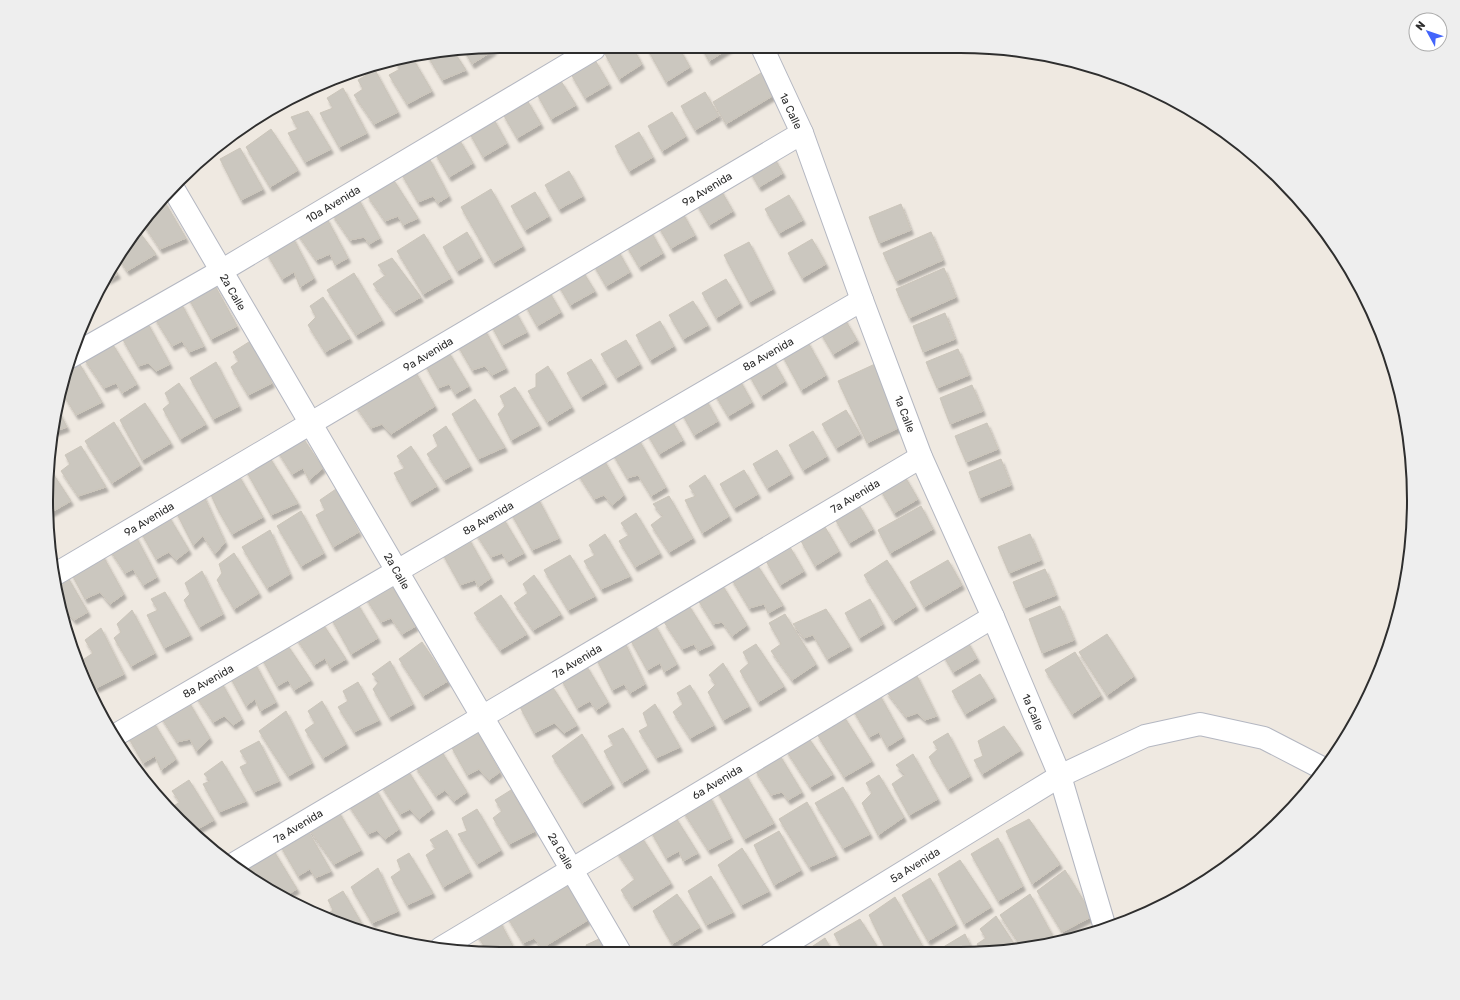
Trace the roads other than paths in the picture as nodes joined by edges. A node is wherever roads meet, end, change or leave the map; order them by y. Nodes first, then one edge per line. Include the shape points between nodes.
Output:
1 (587, 53) edge
2 (764, 53) edge
3 (802, 133) junction
4 (176, 193) edge
5 (221, 271) junction
6 (862, 300) junction
7 (78, 352) edge
8 (311, 423) junction
9 (921, 457) junction
10 (397, 571) junction
11 (59, 572) edge
12 (993, 617) junction
13 (482, 717) junction
14 (119, 733) edge
15 (1319, 766) edge
16 (1060, 776) junction
17 (238, 862) edge
18 (572, 870) junction
19 (1104, 923) edge
20 (448, 944) edge
21 (618, 947) edge
22 (781, 947) edge

1 - 5 street, 10a Avenida
2 - 3 street, 1a Calle
3 - 6 street, 1a Calle
3 - 8 street, 9a Avenida
4 - 5 street, 2a Calle
5 - 7 street, 10a Avenida
5 - 8 street, 2a Calle
6 - 9 street, 1a Calle
6 - 10 street, 8a Avenida
8 - 10 street, 2a Calle
8 - 11 street, 9a Avenida
9 - 12 street, 1a Calle
9 - 13 street, 7a Avenida
10 - 13 street, 2a Calle
10 - 14 street, 8a Avenida
12 - 16 street, 1a Calle
12 - 18 street, 6a Avenida
13 - 17 street, 7a Avenida
13 - 18 street, 2a Calle
15 - 16 street via 1264,738 1200,724 1144,736
16 - 19 street, 1a Calle
16 - 22 street, 5a Avenida
18 - 20 street, 6a Avenida
18 - 21 street, 2a Calle

